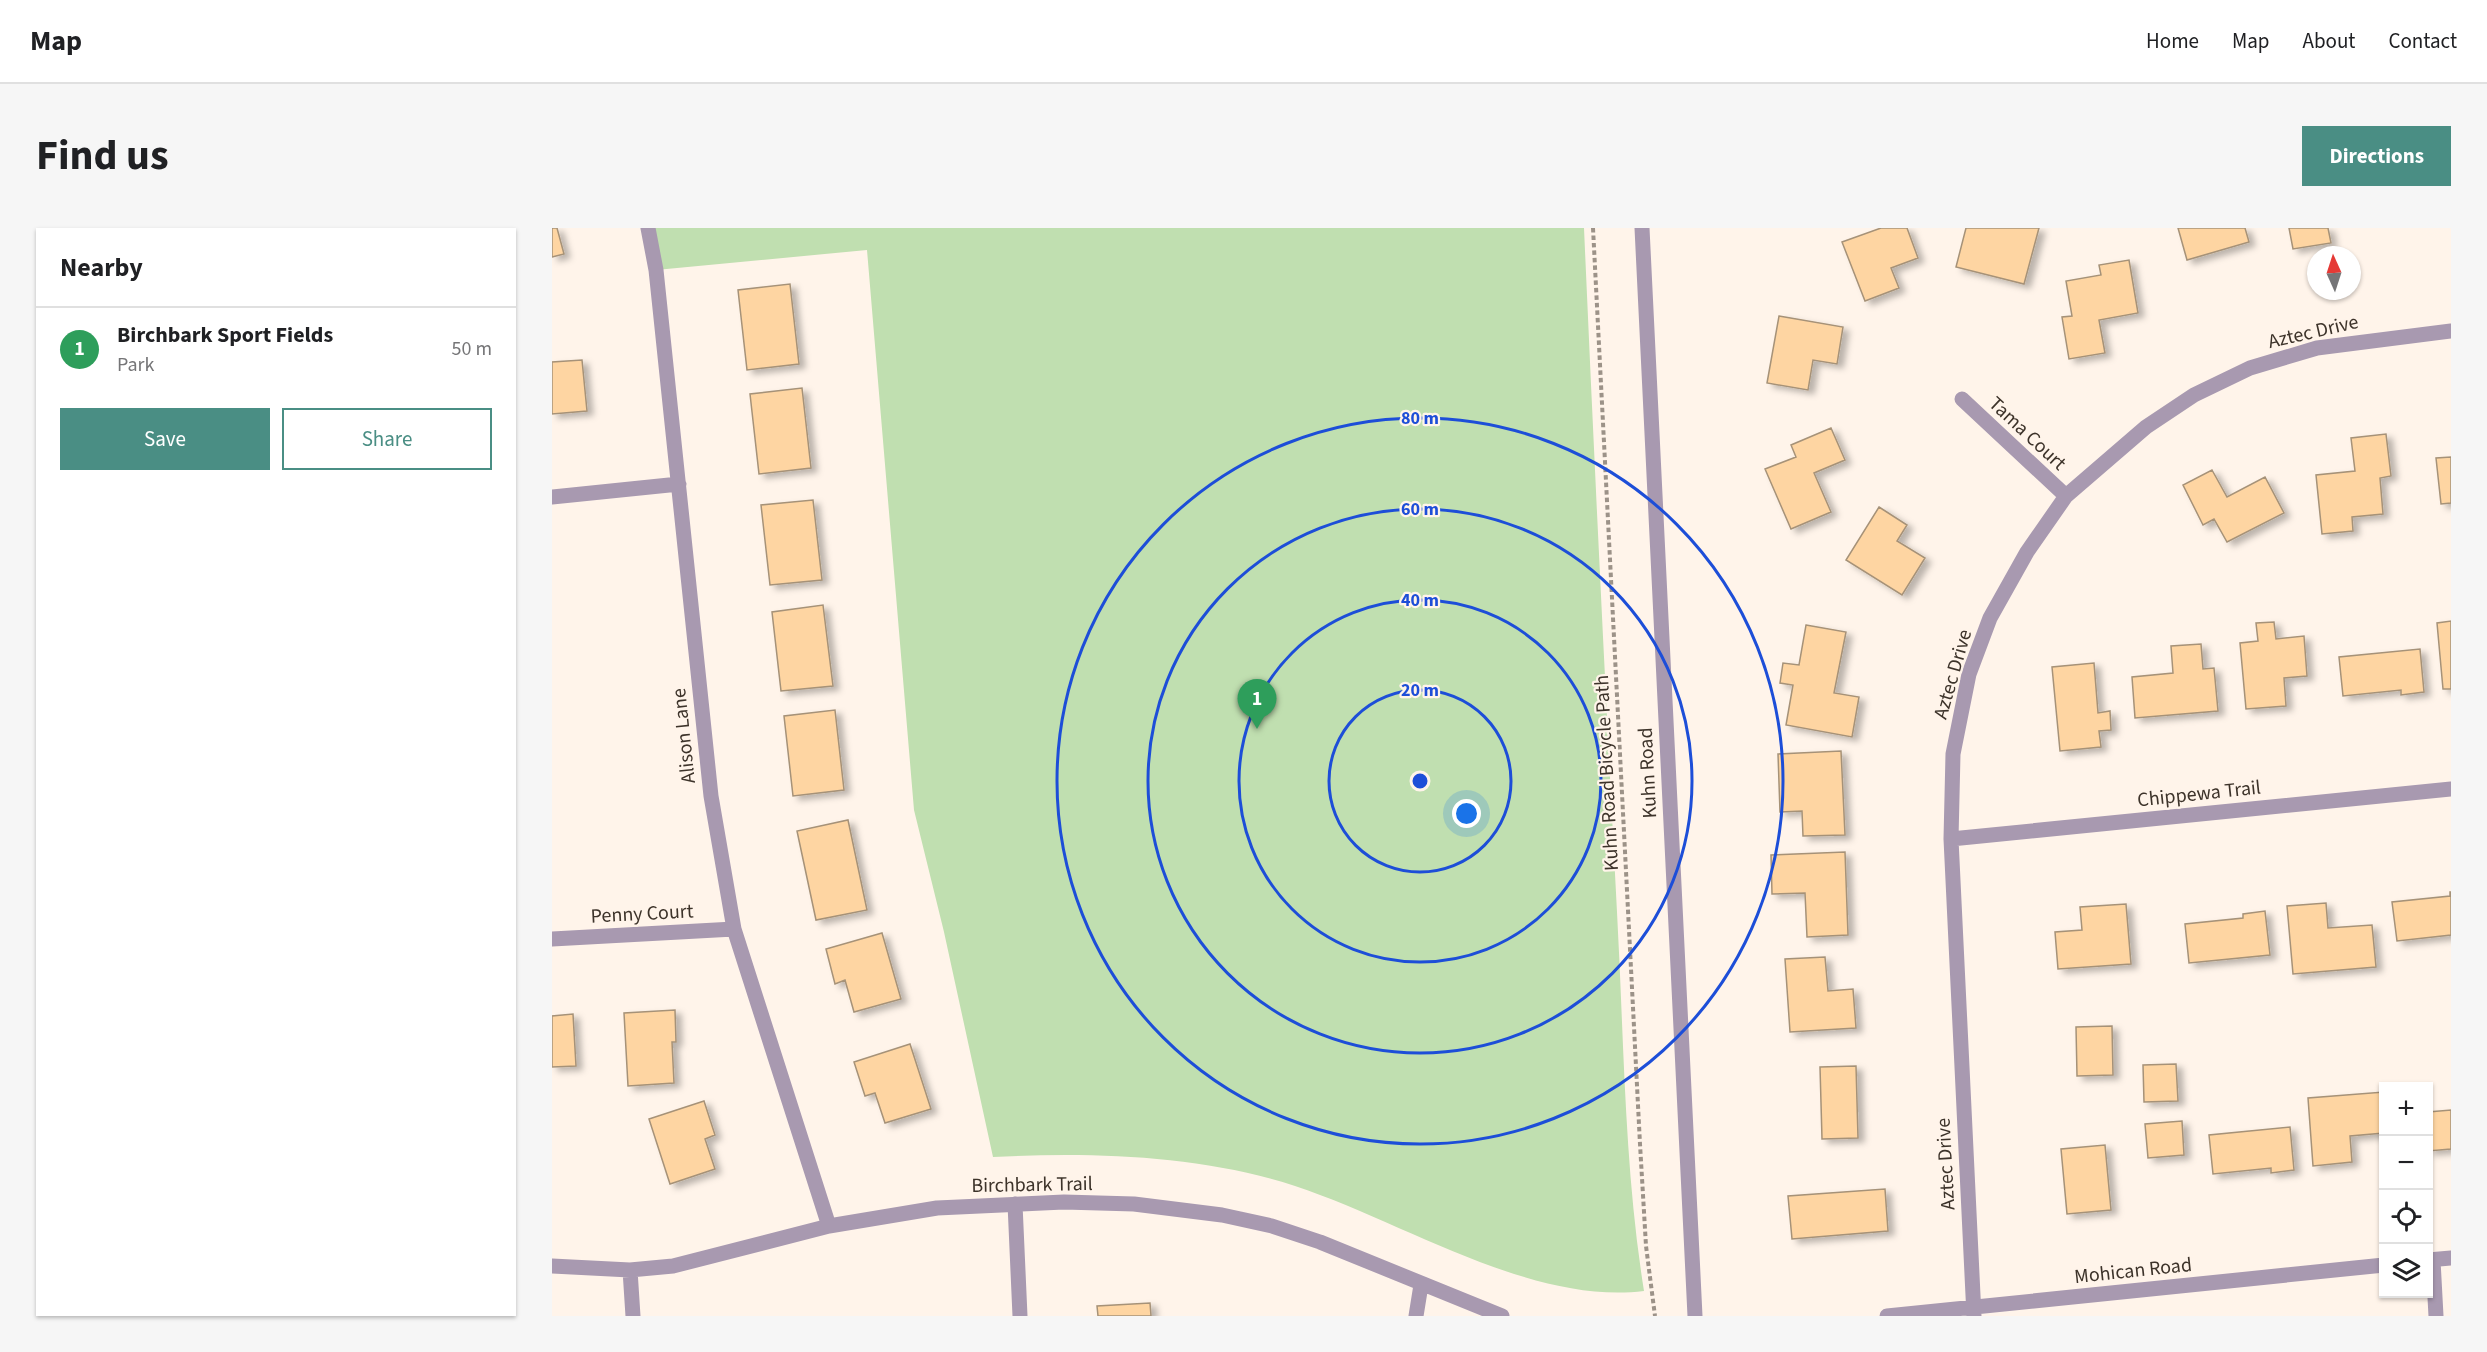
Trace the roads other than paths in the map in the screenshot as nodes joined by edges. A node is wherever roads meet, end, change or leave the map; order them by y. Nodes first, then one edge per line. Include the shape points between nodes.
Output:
1 (648, 228) edge
2 (1642, 228) edge
3 (2451, 331) edge
4 (1962, 399) dead end
5 (679, 484) junction
6 (2066, 496) junction
7 (552, 497) edge
8 (2451, 789) edge
9 (1951, 839) junction
10 (734, 929) junction
11 (552, 939) edge
12 (1015, 1204) junction
13 (829, 1226) junction
14 (2451, 1258) edge
15 (2433, 1260) edge
16 (552, 1266) edge
17 (2379, 1266) edge
18 (630, 1270) junction
19 (2433, 1282) edge
20 (1421, 1285) junction
21 (1973, 1312) edge
22 (633, 1316) edge
23 (1020, 1316) edge
24 (1416, 1316) edge
25 (1502, 1316) edge
26 (1695, 1316) edge
27 (1887, 1316) edge
28 (2436, 1316) edge

1 - 5 street, Alison Lane
2 - 26 street, Kuhn Road
3 - 6 street, Aztec Drive via 2317,348 2250,368 2194,395 2146,427
4 - 6 street, Tama Court
5 - 7 street
5 - 10 street, Alison Lane via 711,796
6 - 9 street, Aztec Drive via 2027,552 1990,618 1969,674 1953,754
8 - 9 street, Chippewa Trail
9 - 21 street, Aztec Drive
10 - 11 street, Penny Court
10 - 13 street, Alison Lane
12 - 13 street, Birchbark Trail via 937,1208
12 - 20 street, Birchbark Trail via 1134,1204 1222,1215 1320,1242
12 - 23 street
13 - 18 street, Birchbark Trail via 673,1266
14 - 15 street
16 - 18 street, Birchbark Trail
17 - 21 street, Mohican Road
18 - 22 street
19 - 28 street
20 - 24 street
20 - 25 street, Birchbark Trail
21 - 27 street, Mohican Road

